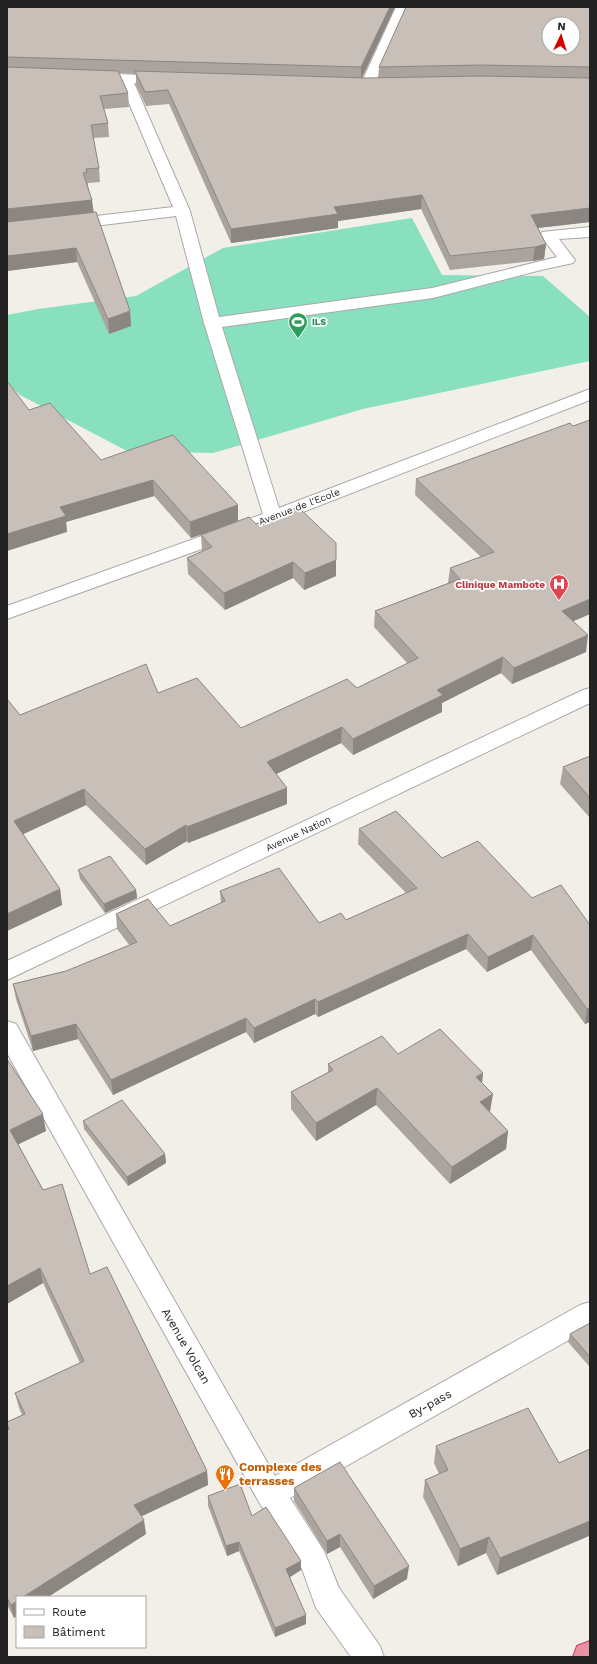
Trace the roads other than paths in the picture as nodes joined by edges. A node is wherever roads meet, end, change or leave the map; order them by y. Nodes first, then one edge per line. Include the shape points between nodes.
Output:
1 (403, 7) edge
2 (78, 77) edge
3 (125, 78) junction
4 (178, 81) edge
5 (352, 86) edge
6 (366, 86) junction
7 (382, 86) edge
8 (182, 211) junction
9 (53, 226) edge
10 (590, 232) edge
11 (212, 323) junction
12 (590, 394) edge
13 (273, 517) junction
14 (7, 613) edge
15 (590, 695) edge
16 (7, 970) edge
17 (7, 1031) edge
18 (590, 1314) edge
19 (270, 1494) junction
20 (369, 1657) edge

1 - 6 street
2 - 3 street
3 - 4 street
3 - 8 street
5 - 6 street
6 - 7 street
8 - 9 street
8 - 11 street
10 - 11 street via 548,235 567,260 432,293
11 - 13 street
12 - 13 street, Avenue de l'Ecole
13 - 14 street, Avenue de l'Ecole
15 - 16 street, Avenue Nation
17 - 19 street, Avenue Volcan
18 - 19 street, By-pass
19 - 20 street, Avenue Volcan via 314,1561 327,1597

